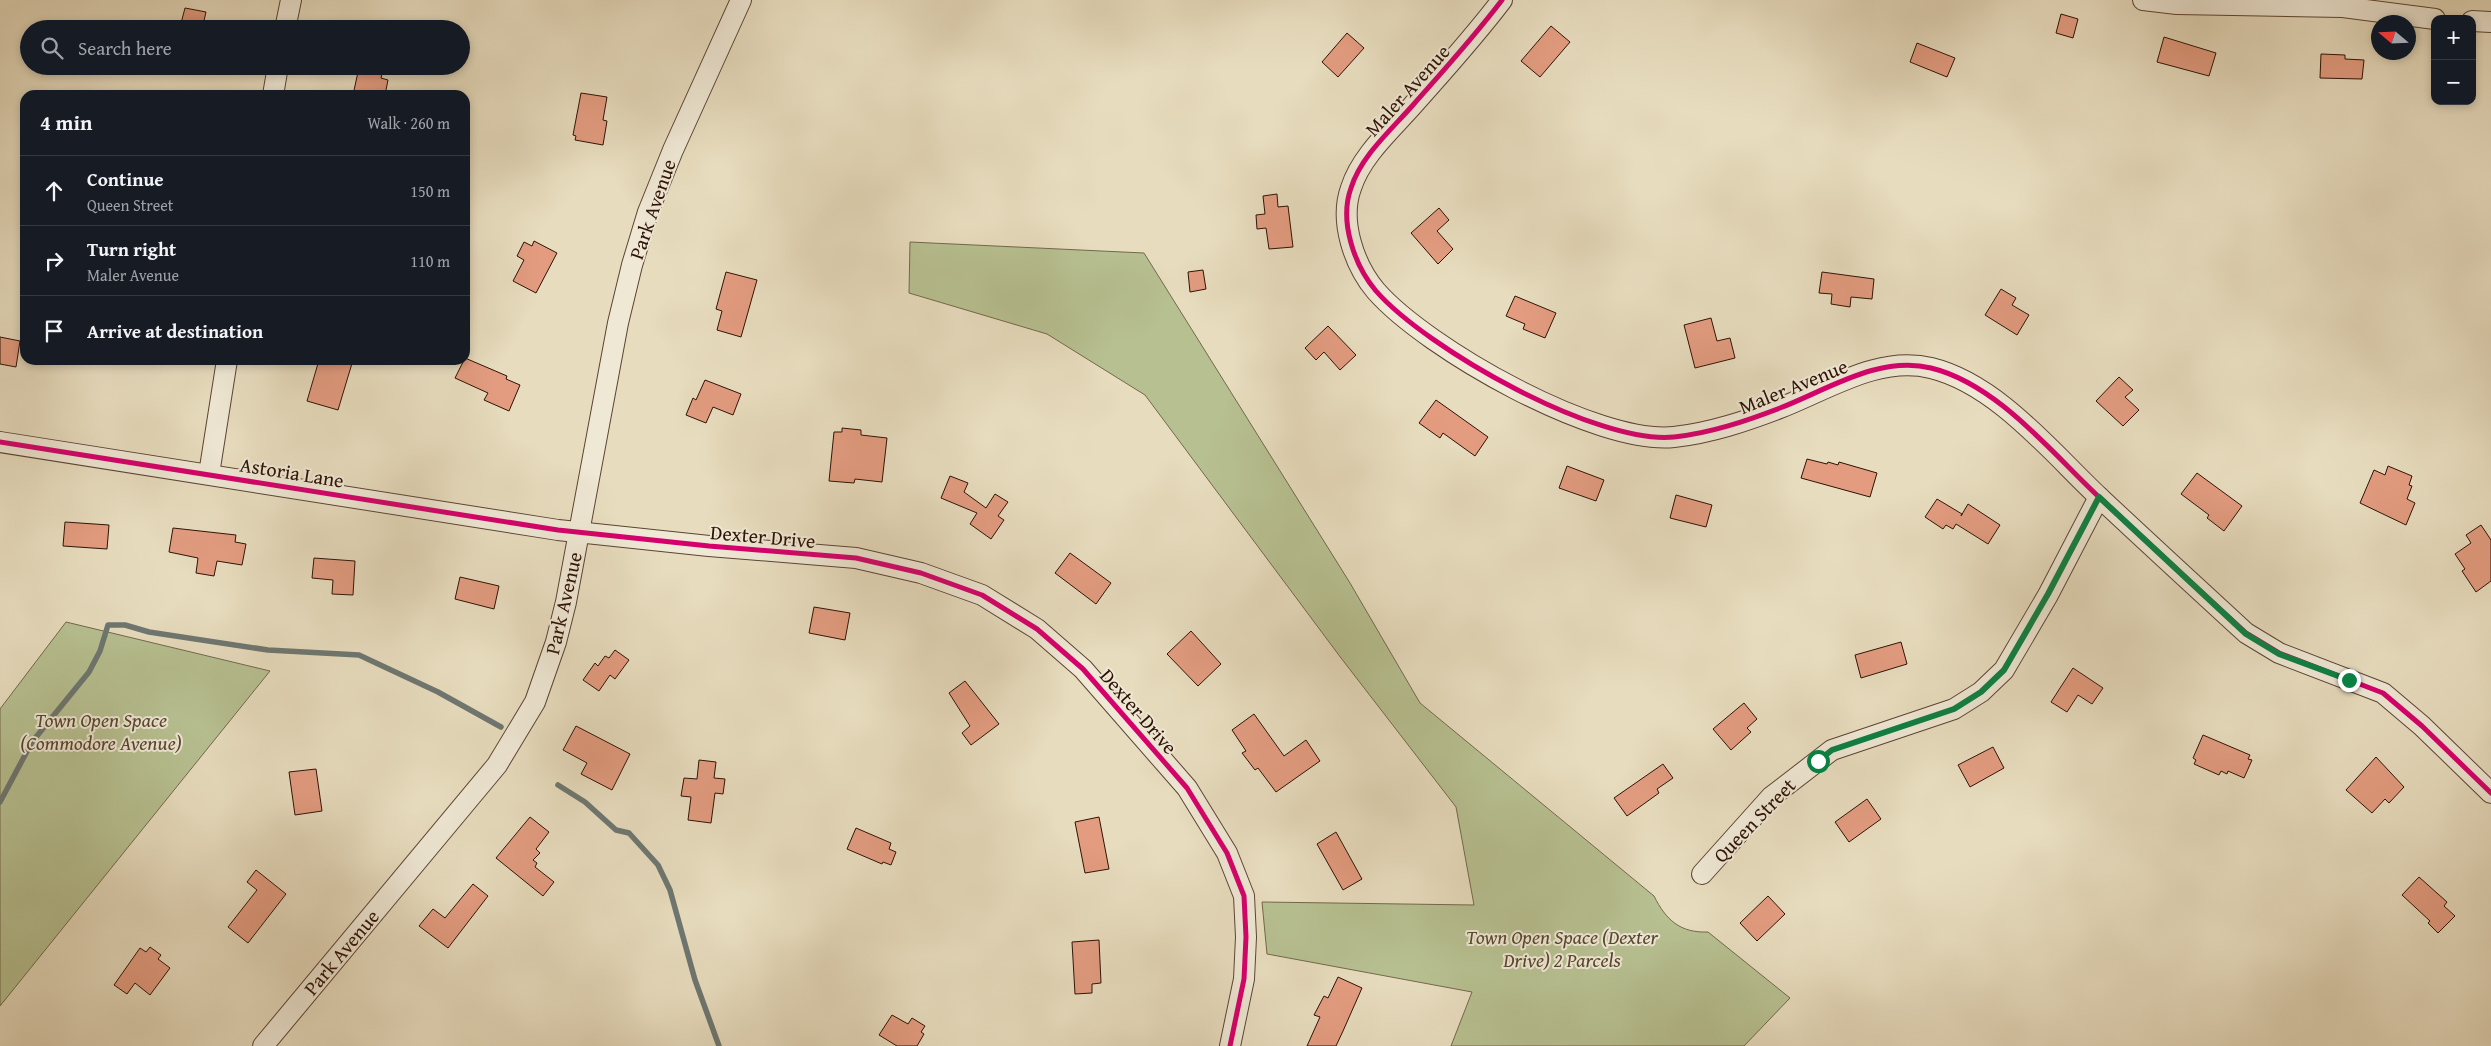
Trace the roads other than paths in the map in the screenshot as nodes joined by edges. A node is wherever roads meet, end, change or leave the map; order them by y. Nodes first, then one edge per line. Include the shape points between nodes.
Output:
1 (291, 0) edge
2 (741, 0) edge
3 (1502, 0) edge
4 (2143, 0) edge
5 (2431, 18) edge
6 (287, 20) edge
7 (2476, 21) edge
8 (2491, 22) edge
9 (276, 75) edge
10 (274, 90) edge
11 (226, 365) edge
12 (0, 442) edge
13 (208, 474) junction
14 (2099, 497) junction
15 (579, 531) junction
16 (2491, 793) edge
17 (1702, 874) dead end
18 (263, 1046) edge
19 (1230, 1046) edge

1 - 6 street
2 - 15 street, Park Avenue via 705,75 648,212 618,323
3 - 14 street, Maler Avenue via 1472,39 1375,147 1350,190 1347,221 1355,254 1375,289 1415,326 1485,373 1512,387 1577,415 1646,436 1693,434 1737,424 1884,368 1915,365 1931,368 1971,385 2006,410
4 - 5 street via 2177,4 2343,7
7 - 8 street
9 - 10 street
11 - 13 street
12 - 13 street, Astoria Lane
13 - 15 street, Astoria Lane
14 - 16 street, Maler Avenue via 2246,634 2279,654 2383,693
14 - 17 street, Queen Street via 2004,670 1981,692 1954,709 1832,750 1771,797
15 - 18 street, Park Avenue via 556,642 545,677 520,728 497,765 463,808
15 - 19 street, Dexter Drive via 856,558 921,573 982,595 1037,629 1083,669 1187,788 1227,853 1244,896 1246,937 1244,979

